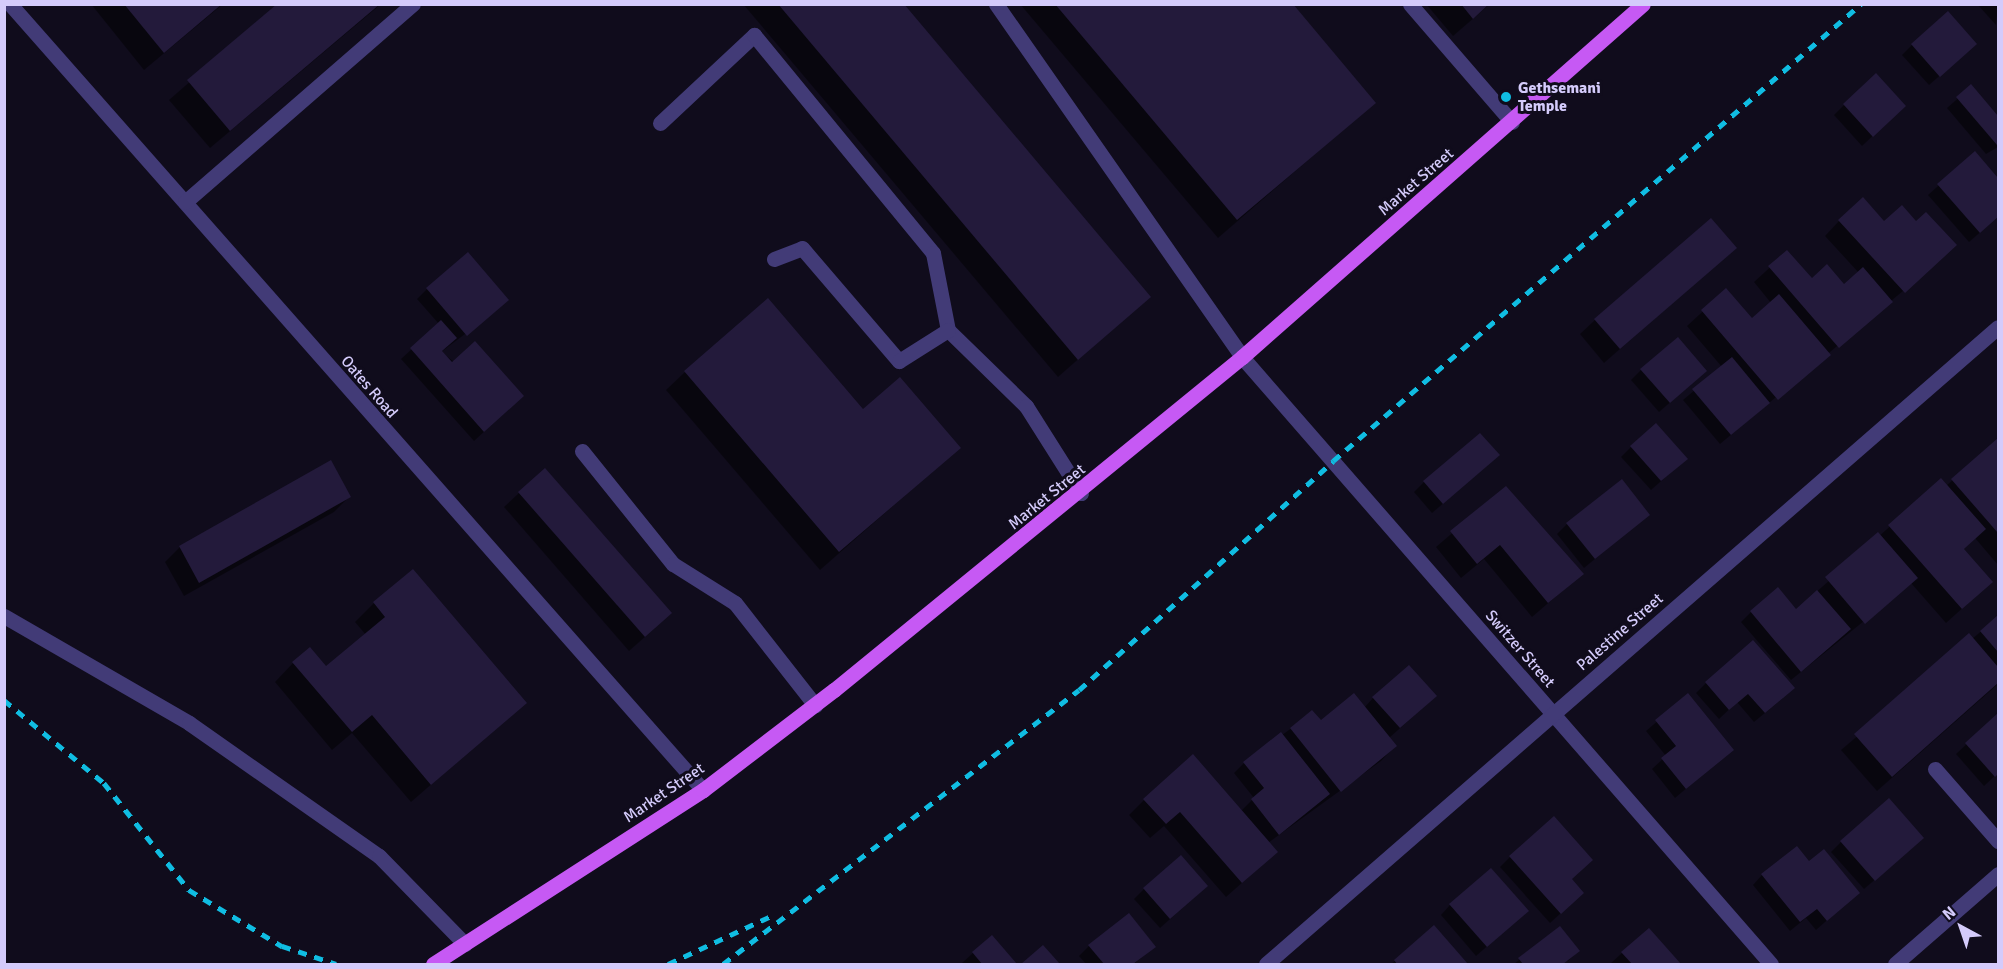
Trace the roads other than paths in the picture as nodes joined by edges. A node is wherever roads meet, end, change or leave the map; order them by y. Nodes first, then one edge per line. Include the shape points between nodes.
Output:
1 (10, 4) edge
2 (413, 4) edge
3 (996, 4) edge
4 (1410, 4) edge
5 (1642, 4) edge
6 (1512, 122) junction
7 (660, 123) dead end
8 (184, 202) junction
9 (774, 259) dead end
10 (1998, 327) edge
11 (948, 330) junction
12 (1242, 357) junction
13 (582, 451) dead end
14 (1081, 493) junction
15 (4, 616) edge
16 (815, 705) junction
17 (1553, 714) junction
18 (1935, 768) dead end
19 (703, 790) junction
20 (1998, 841) edge
21 (1998, 874) edge
22 (465, 944) junction
23 (434, 964) edge
24 (1266, 964) edge
25 (1771, 964) edge
26 (1894, 964) edge

1 - 8 street, Oates Road
2 - 8 street
3 - 12 street, Switzer Street
4 - 6 street
5 - 6 main road, Market Street
6 - 12 main road, Market Street
7 - 11 street via 754,35 933,253
8 - 19 street, Oates Road
9 - 11 street via 802,248 899,361
10 - 17 street, Palestine Street
11 - 14 street via 1026,406
12 - 14 main road, Market Street
12 - 17 street, Switzer Street
13 - 16 street via 673,564 735,603
14 - 16 main road, Market Street
15 - 22 street via 189,723 379,856
16 - 19 main road, Market Street
17 - 24 street, Palestine Street
17 - 25 street, Switzer Street
18 - 20 street
19 - 22 main road, Market Street
21 - 26 street
22 - 23 main road, Market Street

